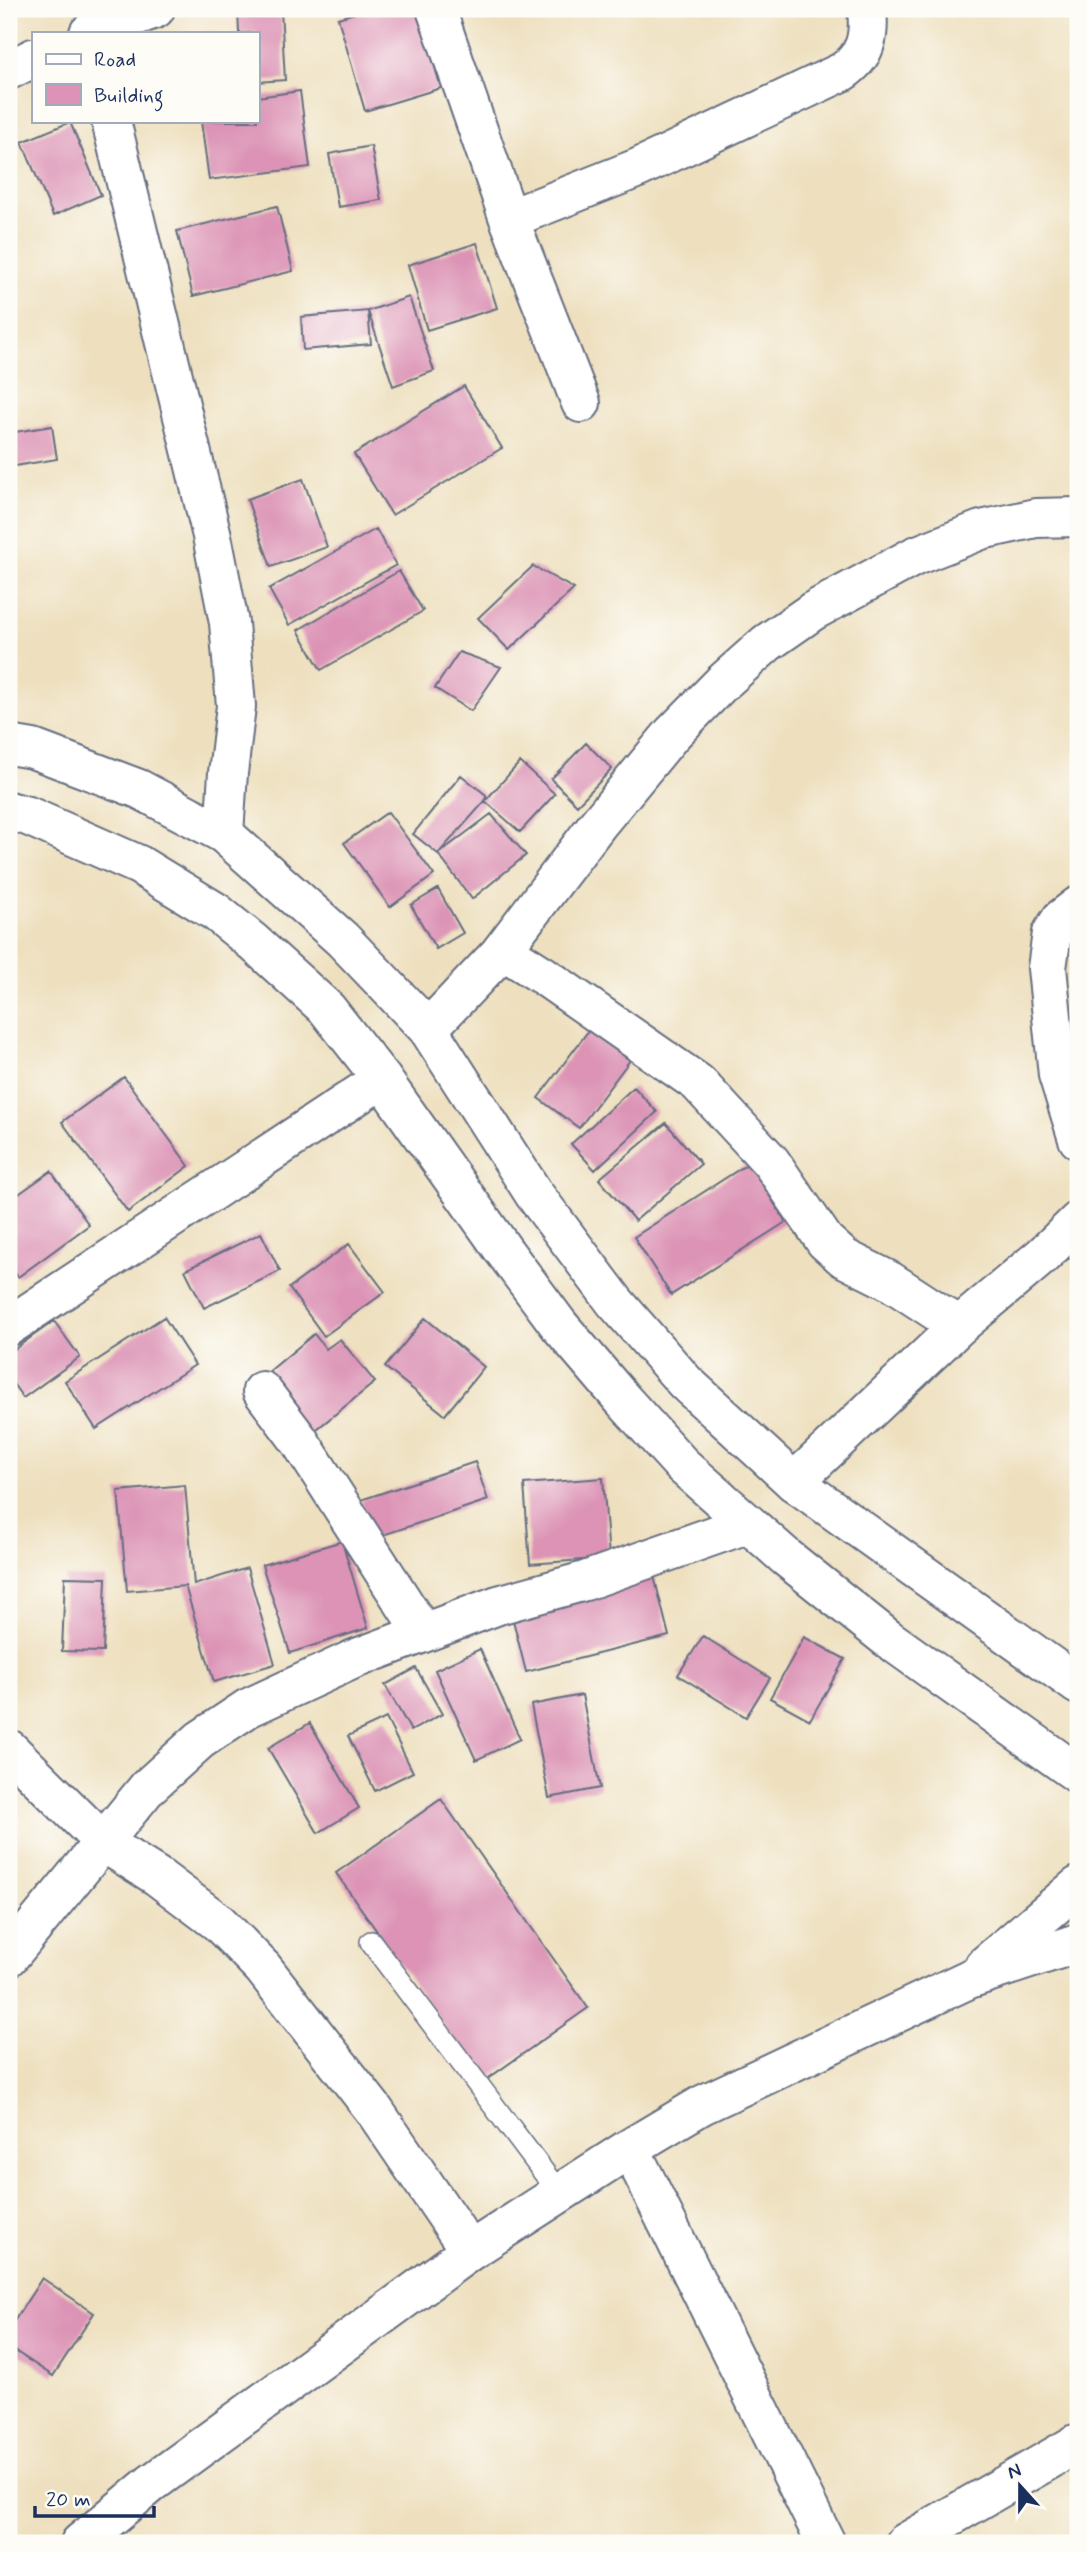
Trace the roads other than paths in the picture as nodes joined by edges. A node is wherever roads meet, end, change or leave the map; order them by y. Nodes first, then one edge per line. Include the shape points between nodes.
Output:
1 (155, 9) edge
2 (436, 9) edge
3 (867, 9) edge
4 (92, 32) edge
5 (32, 58) edge
6 (9, 69) edge
7 (111, 122) edge
8 (509, 219) junction
9 (581, 403) dead end
10 (1078, 517) edge
11 (9, 744) edge
12 (9, 811) edge
13 (224, 834) junction
14 (1078, 906) edge
15 (503, 950) junction
16 (428, 1029) junction
17 (382, 1079) junction
18 (1078, 1139) edge
19 (1078, 1221) edge
20 (13, 1314) edge
21 (959, 1326) junction
22 (262, 1391) dead end
23 (794, 1482) junction
24 (747, 1524) junction
25 (423, 1633) junction
26 (1078, 1685) edge
27 (9, 1749) edge
28 (1078, 1774) edge
29 (104, 1843) junction
30 (1078, 1886) edge
31 (371, 1942) dead end
32 (1078, 1943) edge
33 (9, 1958) edge
34 (969, 1979) junction
35 (630, 2148) junction
36 (560, 2194) junction
37 (470, 2251) junction
38 (1078, 2444) edge
39 (80, 2543) edge
40 (826, 2543) edge
41 (905, 2543) edge

1 - 4 street
2 - 8 street
3 - 8 street via 867,43 854,64 842,72 638,168
5 - 6 street
7 - 13 street via 229,623 236,706
8 - 9 street
10 - 15 street via 1036,518 981,530 915,556 813,611 767,643 672,733
11 - 13 street via 139,789
12 - 17 street via 139,865 216,912 327,1009
13 - 16 street via 342,939
14 - 18 street via 1060,919 1052,933 1047,968 1058,1075
15 - 16 street
15 - 21 street via 698,1083 771,1162 825,1241 844,1258 890,1281
16 - 23 street via 534,1194 615,1302 684,1382
17 - 20 street
17 - 24 street via 559,1325 682,1465
19 - 21 street
21 - 23 street
22 - 25 street via 299,1440
23 - 26 street
24 - 25 street
24 - 28 street via 887,1638
25 - 29 street via 248,1708 171,1763
27 - 29 street
29 - 33 street
29 - 37 street via 219,1923 263,1968 374,2110
30 - 34 street
31 - 36 lane
32 - 34 street
34 - 35 street via 702,2105
35 - 36 street
35 - 40 street
36 - 37 street
37 - 39 street via 152,2483
38 - 41 street

